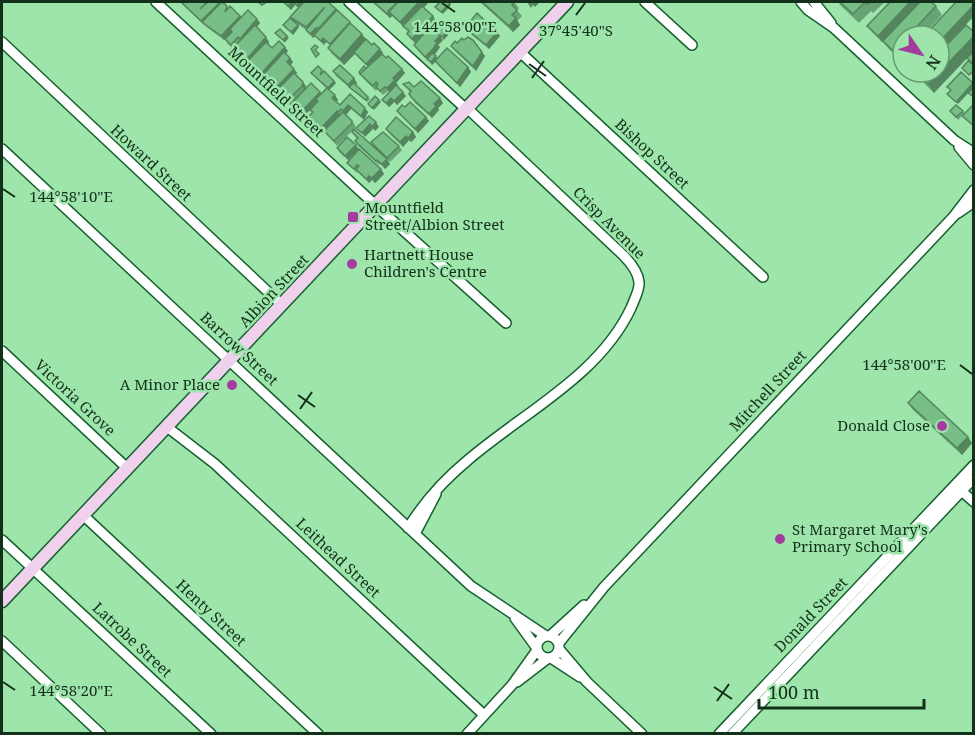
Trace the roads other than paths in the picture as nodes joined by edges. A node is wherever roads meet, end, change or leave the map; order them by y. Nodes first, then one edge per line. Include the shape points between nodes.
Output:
1 (156, 2) edge
2 (349, 2) edge
3 (567, 2) edge
4 (645, 2) edge
5 (801, 2) edge
6 (814, 2) edge
7 (834, 28) junction
8 (2, 42) edge
9 (692, 45) dead end
10 (520, 52) junction
11 (466, 109) junction
12 (954, 140) junction
13 (2, 149) edge
14 (974, 153) edge
15 (974, 165) edge
16 (974, 190) edge
17 (974, 202) edge
18 (376, 205) junction
19 (954, 216) junction
20 (763, 278) dead end
21 (281, 304) junction
22 (507, 323) dead end
23 (2, 351) edge
24 (233, 365) junction
25 (166, 427) junction
26 (974, 465) edge
27 (127, 468) junction
28 (974, 478) edge
29 (958, 488) junction
30 (974, 502) edge
31 (83, 515) junction
32 (411, 531) junction
33 (2, 540) edge
34 (33, 569) junction
35 (604, 587) junction
36 (2, 601) edge
37 (512, 614) junction
38 (827, 628) junction
39 (548, 636) junction
40 (2, 641) edge
41 (559, 646) junction
42 (537, 649) junction
43 (549, 658) junction
44 (587, 682) junction
45 (512, 685) junction
46 (484, 715) junction
47 (101, 734) edge
48 (211, 734) edge
49 (318, 734) edge
50 (467, 734) edge
51 (642, 734) edge
52 (719, 734) edge
53 (732, 734) edge

1 - 18 street, Mountfield Street
2 - 11 street, Crisp Avenue
3 - 10 street, Albion Street
4 - 9 street
5 - 7 street
6 - 7 street
7 - 12 street
8 - 21 street, Howard Street
10 - 11 street, Albion Street
10 - 20 street, Bishop Street
11 - 18 street, Albion Street
11 - 32 street, Crisp Avenue via 623,255 640,282 625,321 601,353 447,479
12 - 14 street
12 - 15 street
13 - 24 street, Barrow Street
16 - 19 street, Mitchell Street
17 - 19 street, Mitchell Street
18 - 21 street, Albion Street
18 - 22 street, Mountfield Street
19 - 35 street, Mitchell Street
21 - 24 street, Albion Street
23 - 27 street, Victoria Grove
24 - 25 street, Albion Street
24 - 32 street, Barrow Street
25 - 27 street, Albion Street
25 - 46 street, Leithead Street via 215,464
26 - 29 street, Donald Street
27 - 31 street, Albion Street
28 - 29 street, Donald Street
29 - 30 street
29 - 38 street, Donald Street
31 - 34 street, Albion Street
31 - 49 street, Henty Street
32 - 37 street, Barrow Street via 471,586
33 - 34 street, Latrobe Street
34 - 36 street, Albion Street
34 - 48 street, Latrobe Street
35 - 39 street, Mitchell Street
35 - 41 street, Mitchell Street
37 - 39 street, Barrow Street
37 - 42 street, Barrow Street
38 - 52 street, Donald Street
38 - 53 street, Donald Street
39 - 41 street via 555,638
39 - 42 street via 538,641
40 - 47 street
41 - 43 street via 556,655
41 - 44 street
42 - 43 street via 541,656
42 - 45 street
43 - 44 street
43 - 45 street
44 - 51 street
45 - 46 street
46 - 50 street

